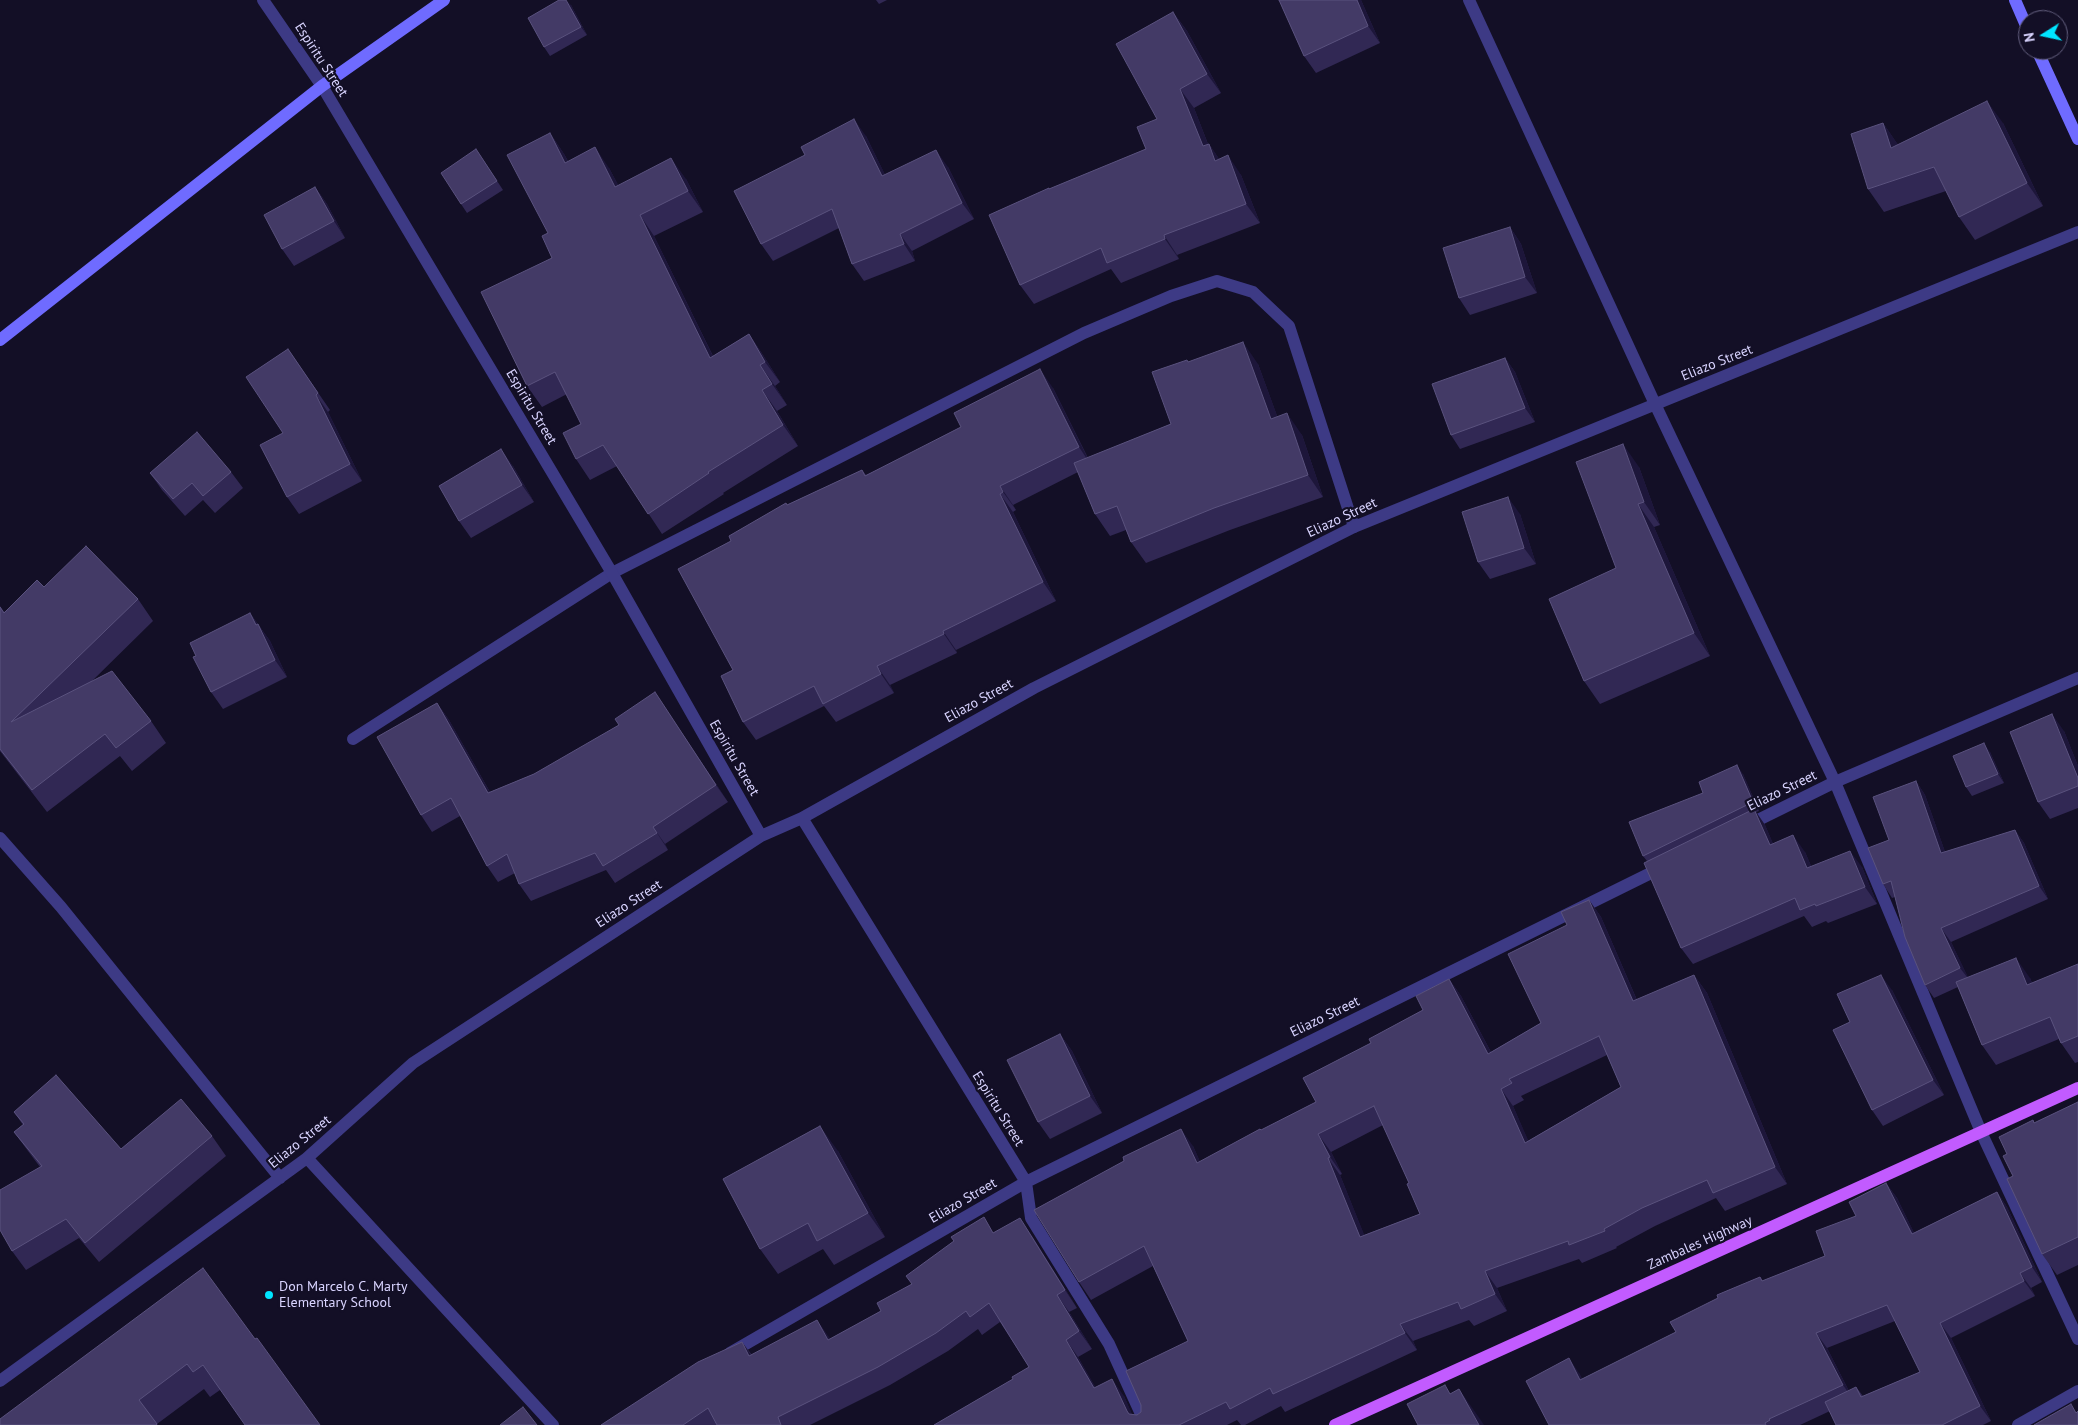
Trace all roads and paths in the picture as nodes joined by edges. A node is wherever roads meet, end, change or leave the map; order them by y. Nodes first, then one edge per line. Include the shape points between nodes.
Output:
1 (263, 0) edge
2 (444, 0) edge
3 (1469, 0) edge
4 (2042, 60) edge
5 (322, 86) junction
6 (2078, 139) edge
7 (2078, 232) edge
8 (0, 340) edge
9 (1655, 404) junction
10 (1354, 527) junction
11 (612, 573) junction
12 (2078, 678) edge
13 (352, 739) dead end
14 (1835, 782) junction
15 (802, 818) junction
16 (1737, 830) edge
17 (761, 836) junction
18 (0, 838) edge
19 (1675, 861) edge
20 (2078, 1088) edge
21 (1981, 1132) junction
22 (307, 1158) junction
23 (280, 1178) junction
24 (1026, 1182) junction
25 (2078, 1339) edge
26 (718, 1360) edge
27 (0, 1381) edge
28 (2078, 1391) edge
29 (553, 1425) edge
30 (1146, 1425) edge
31 (1335, 1425) edge
32 (2018, 1425) edge

1 - 5 street, Espiritu Street
2 - 5 street
3 - 9 street
4 - 6 street
5 - 8 street
5 - 11 street, Espiritu Street
7 - 9 street, Eliazo Street
9 - 10 street, Eliazo Street
9 - 14 street
10 - 11 street via 1289,326 1253,292 1217,282 1171,296 1084,333
10 - 15 street, Eliazo Street via 1034,688
11 - 13 street
11 - 17 street, Espiritu Street
12 - 14 street, Eliazo Street
14 - 16 street, Eliazo Street
14 - 21 street
15 - 17 street, Eliazo Street
15 - 24 street, Espiritu Street
17 - 22 street, Eliazo Street via 413,1063
18 - 23 street via 61,907
19 - 24 street, Eliazo Street
20 - 21 main road, Zambales Highway
21 - 25 street
21 - 31 main road, Zambales Highway
22 - 23 street, Eliazo Street
22 - 29 street
23 - 27 street, Eliazo Street
24 - 26 street, Eliazo Street
24 - 30 street, Espiritu Street via 1031,1218 1109,1344
28 - 32 street

